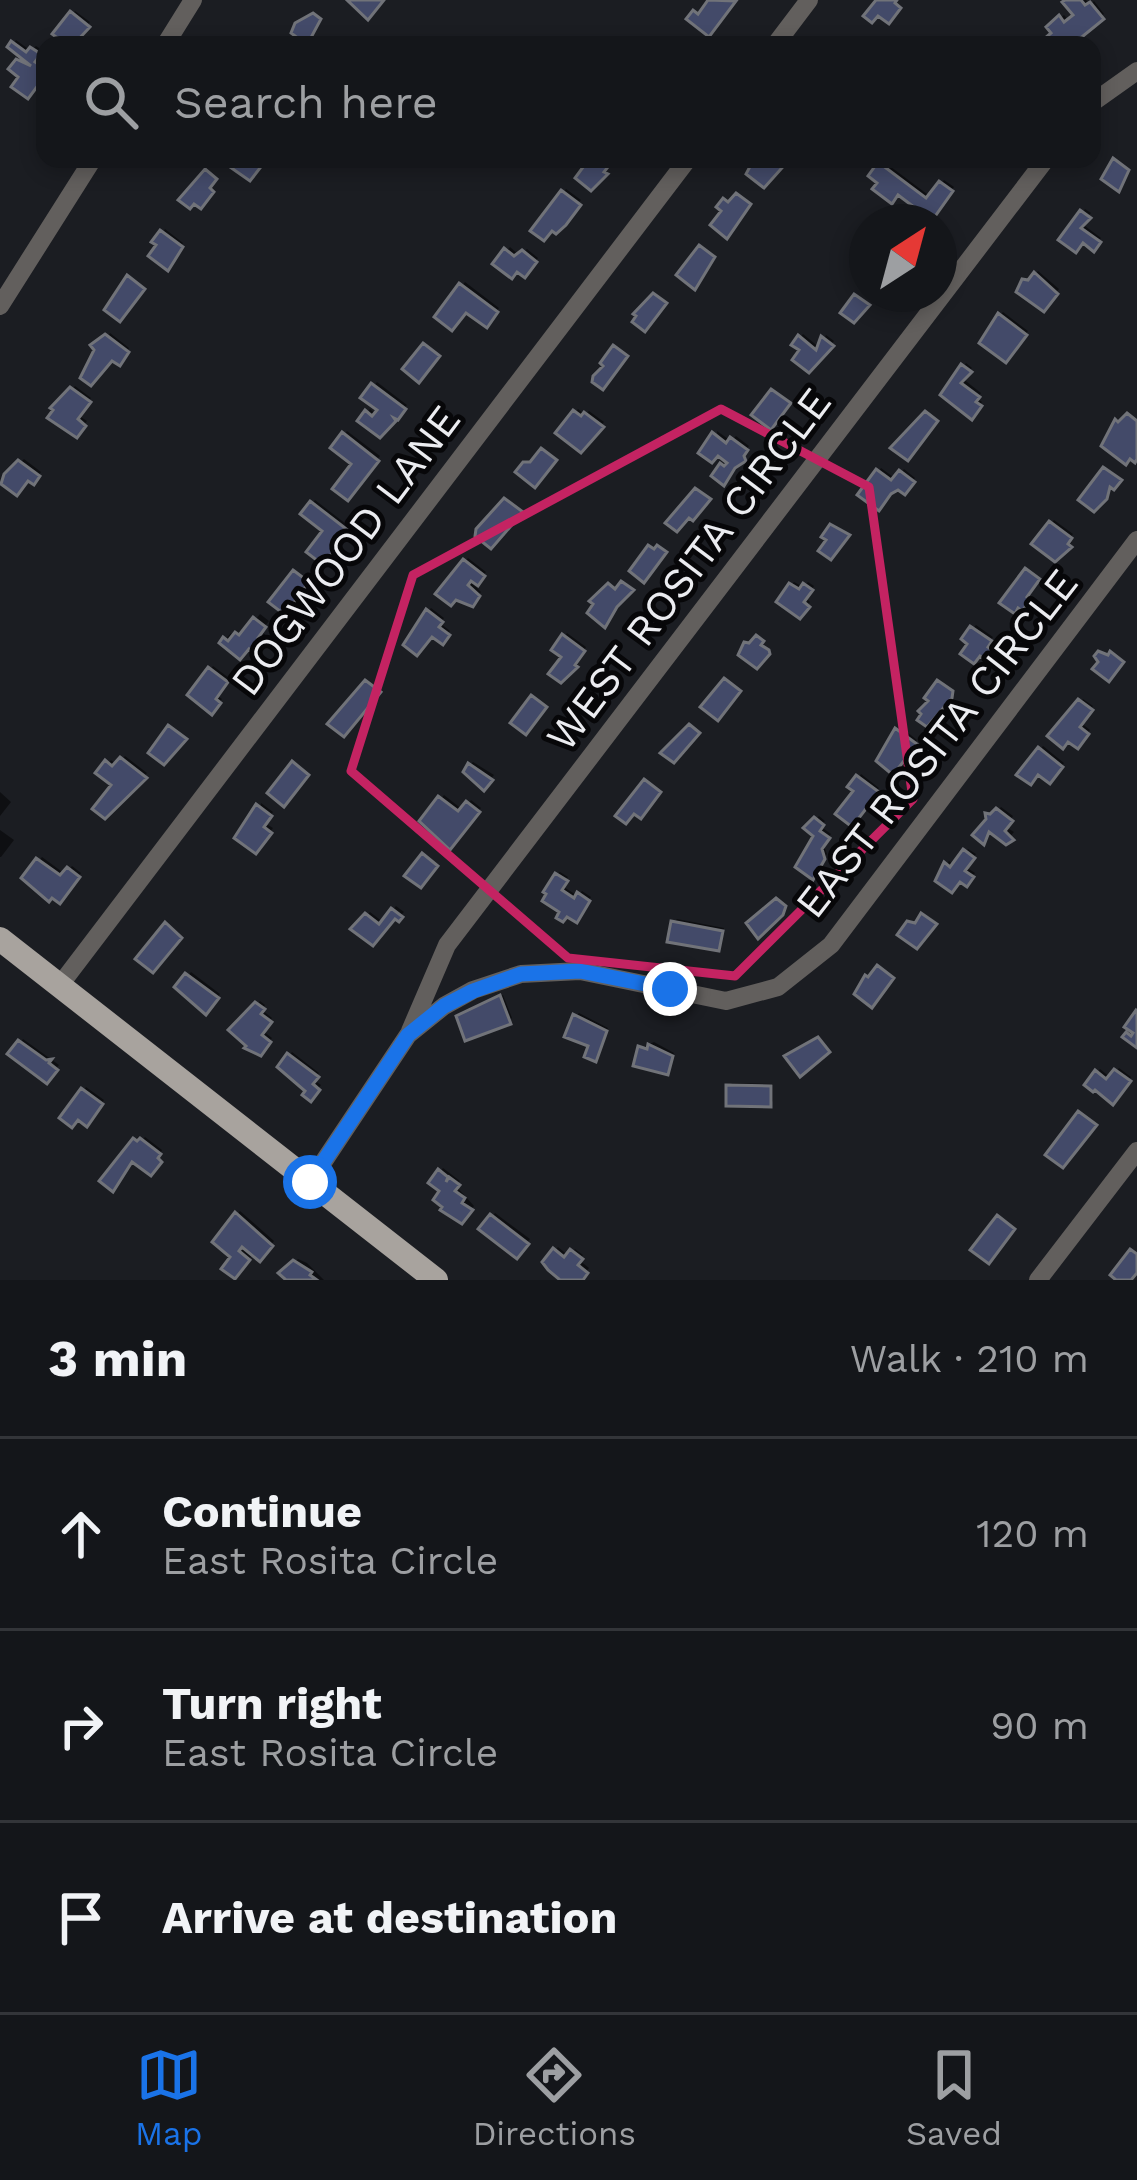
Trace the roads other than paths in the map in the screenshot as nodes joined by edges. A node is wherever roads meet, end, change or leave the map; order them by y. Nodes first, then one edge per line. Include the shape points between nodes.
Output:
1 (193, 0) edge
2 (809, 0) edge
3 (170, 36) edge
4 (782, 36) edge
5 (1137, 71) edge
6 (1101, 97) edge
7 (87, 168) edge
8 (681, 168) edge
9 (1039, 168) edge
10 (0, 306) edge
11 (1137, 540) edge
12 (0, 939) edge
13 (60, 985) junction
14 (408, 1035) junction
15 (1137, 1151) edge
16 (310, 1182) junction
17 (436, 1280) edge
18 (1038, 1280) edge

1 - 3 street
2 - 4 street
5 - 6 street
7 - 10 street
8 - 13 street, DOGWOOD LANE
9 - 14 street, WEST ROSITA CIRCLE via 447,945
11 - 14 street, EAST ROSITA CIRCLE via 830,945 778,987 726,1000 580,971 521,974 458,998
12 - 13 main road
13 - 16 main road
14 - 16 street, EAST ROSITA CIRCLE
15 - 18 street
16 - 17 main road

